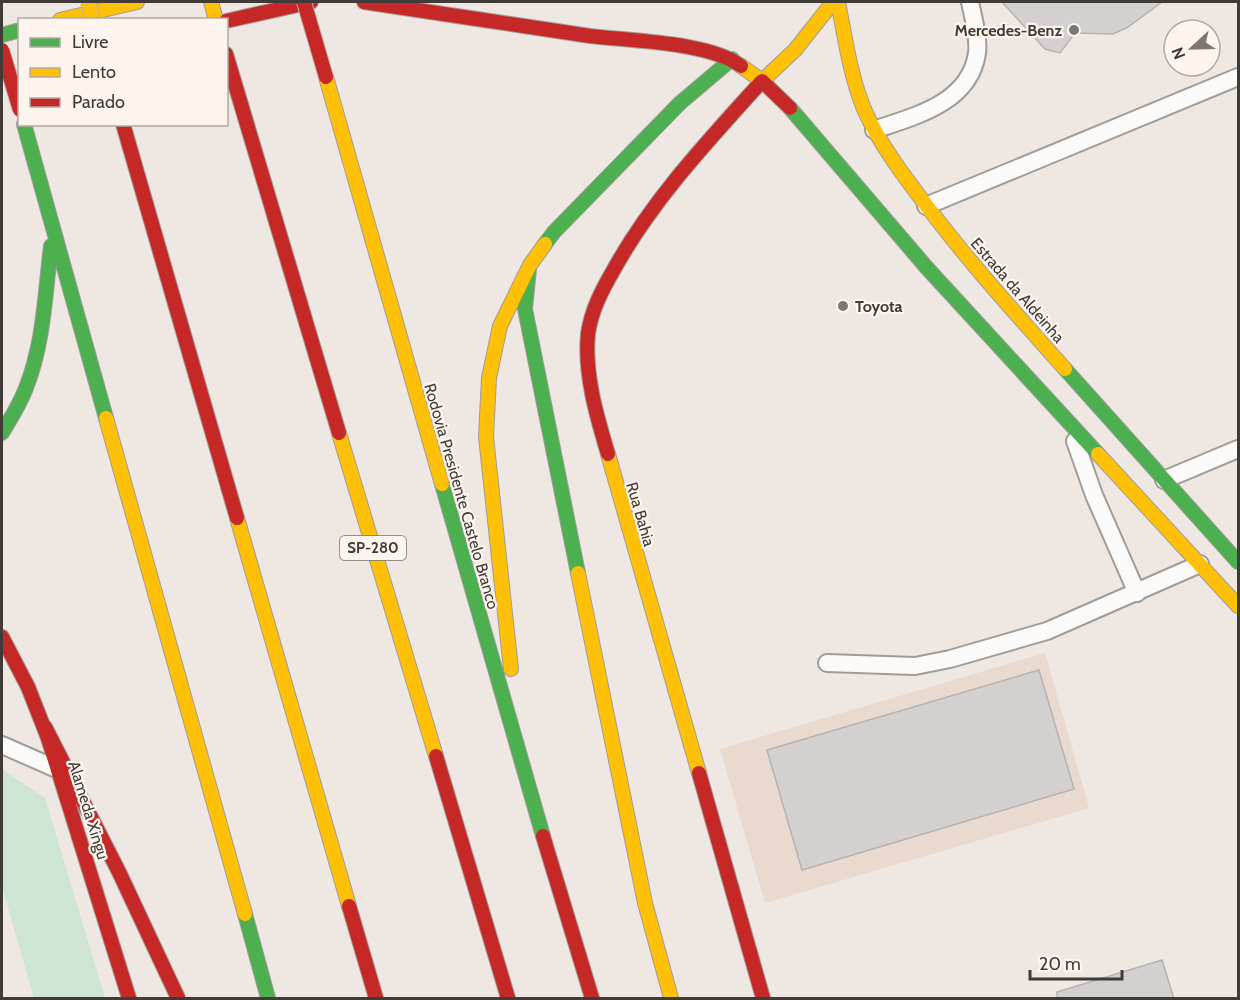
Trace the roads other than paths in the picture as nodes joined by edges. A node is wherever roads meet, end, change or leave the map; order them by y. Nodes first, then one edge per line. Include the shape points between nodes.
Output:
1 (88, 2) edge
2 (137, 2) edge
3 (211, 2) edge
4 (304, 2) edge
5 (310, 2) edge
6 (364, 2) edge
7 (833, 2) edge
8 (838, 2) edge
9 (970, 2) edge
10 (69, 18) edge
11 (92, 18) edge
12 (215, 18) edge
13 (228, 21) edge
14 (18, 31) edge
15 (2, 35) edge
16 (2, 50) edge
17 (732, 59) junction
18 (228, 61) edge
19 (18, 75) edge
20 (1239, 77) edge
21 (2, 80) edge
22 (762, 81) junction
23 (18, 103) edge
24 (25, 126) edge
25 (124, 126) edge
26 (869, 132) junction
27 (836, 139) dead end
28 (820, 144) junction
29 (927, 206) junction
30 (52, 229) junction
31 (530, 265) junction
32 (1068, 421) junction
33 (2, 433) edge
34 (1239, 449) edge
35 (1164, 480) junction
36 (1239, 562) edge
37 (1200, 564) junction
38 (1137, 593) junction
39 (1239, 606) edge
40 (2, 637) edge
41 (827, 663) dead end
42 (45, 727) junction
43 (2, 745) edge
44 (521, 763) junction
45 (59, 770) junction
46 (129, 999) edge
47 (178, 999) edge
48 (268, 999) edge
49 (376, 999) edge
50 (508, 999) edge
51 (592, 999) edge
52 (671, 999) edge
53 (763, 999) edge

1 - 11 main road, bridge
2 - 10 main road
3 - 12 main road
4 - 44 main road, Rodovia Presidente Castelo Branco, bridge
5 - 13 main road
6 - 17 main road via 700,49
7 - 22 main road, Rua Bahia via 795,50
8 - 26 main road, Estrada da Aldeinha
9 - 26 lane via 977,51 970,78 937,106
14 - 15 main road
16 - 23 main road, bridge
17 - 22 main road
17 - 31 main road via 680,103 577,208
18 - 50 main road, SP-280
19 - 21 main road
20 - 29 lane
22 - 28 main road
22 - 53 main road, Rua Bahia via 687,165 620,255 597,301 588,337 599,423
24 - 30 main road
25 - 49 main road
26 - 29 main road, Estrada da Aldeinha
27 - 28 main road
28 - 32 main road
29 - 35 main road, Estrada da Aldeinha via 986,279
30 - 33 main road via 42,321 32,369 19,404
30 - 48 main road
31 - 44 main road via 500,326 489,378 486,437
31 - 52 main road via 525,309 645,903
32 - 37 main road
32 - 38 lane via 1094,495
34 - 35 lane
35 - 36 main road, Estrada da Aldeinha
37 - 38 lane
37 - 39 main road
38 - 41 lane via 1047,631 950,659 915,666
40 - 42 main road, Alameda Xingu
42 - 45 main road, Alameda Xingu
42 - 47 main road
43 - 45 lane
44 - 51 main road, Rodovia Presidente Castelo Branco
45 - 46 main road, Alameda Xingu

